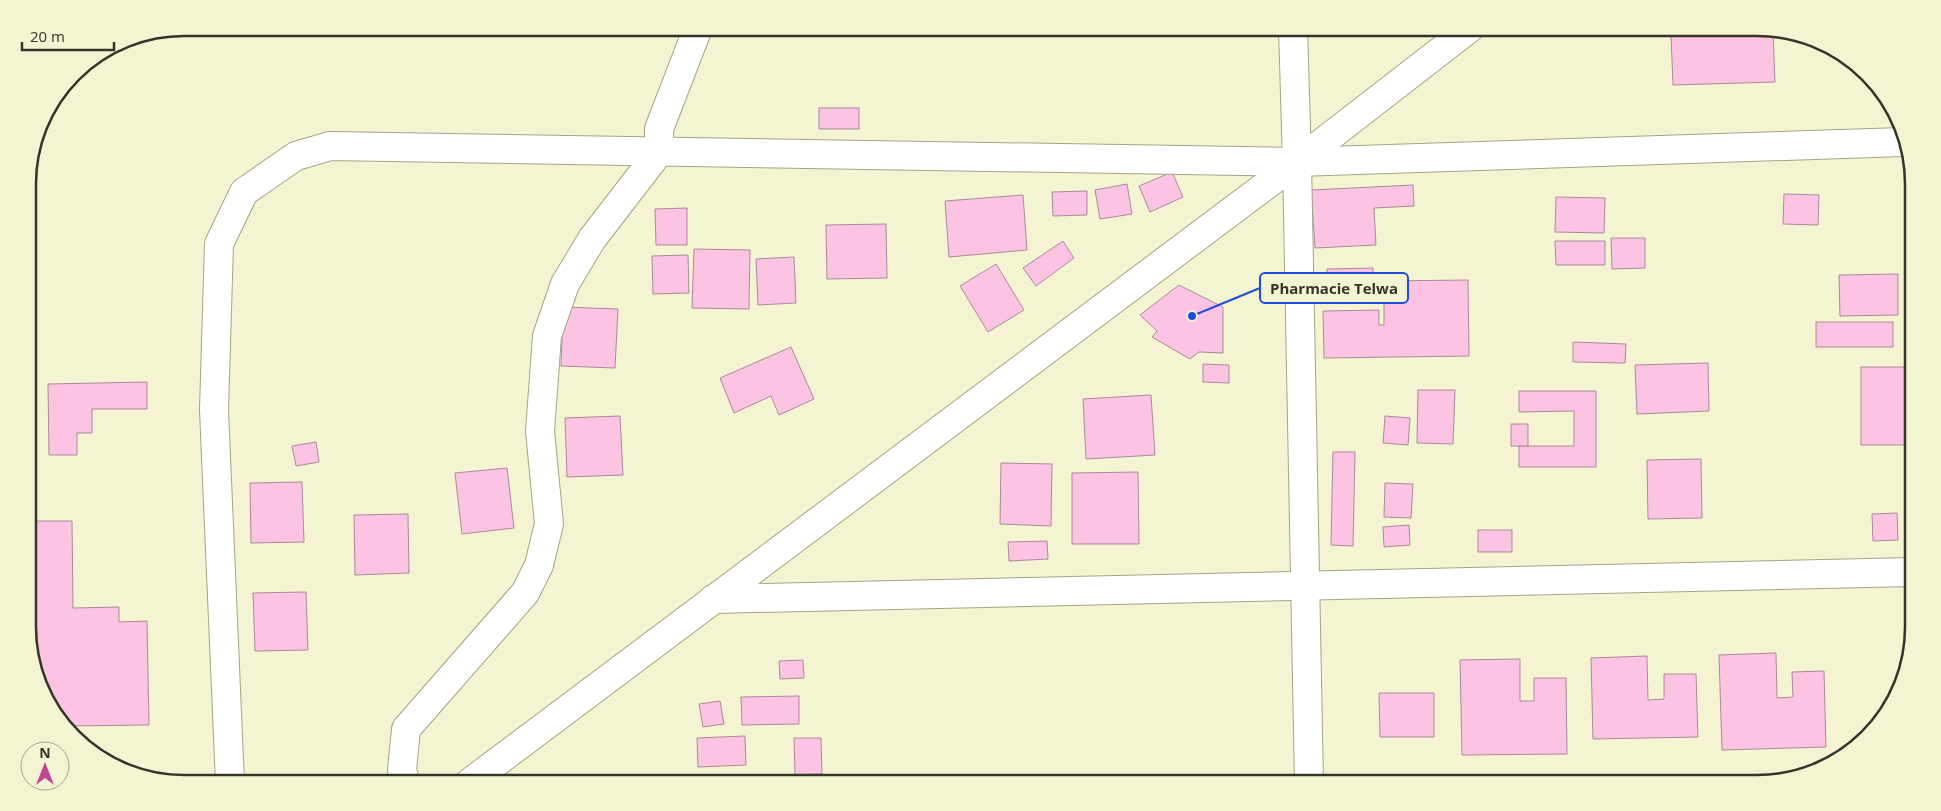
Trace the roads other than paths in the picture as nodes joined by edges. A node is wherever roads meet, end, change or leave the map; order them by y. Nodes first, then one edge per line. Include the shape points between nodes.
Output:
1 (695, 36) edge
2 (1294, 36) edge
3 (1460, 36) edge
4 (1899, 142) edge
5 (659, 152) junction
6 (1297, 162) junction
7 (1905, 572) edge
8 (1306, 586) junction
9 (713, 599) junction
10 (1309, 774) edge
11 (230, 775) edge
12 (403, 775) edge
13 (481, 775) edge

1 - 5 street via 659,128
2 - 6 street
3 - 6 street
4 - 6 street
5 - 6 street
5 - 11 street via 330,146 296,156 244,192 219,244 214,410
5 - 12 street via 592,239 565,284 547,336 540,431 549,524 539,565 525,593 406,729
6 - 8 street
6 - 9 street
7 - 8 street
8 - 9 street
8 - 10 street
9 - 13 street

